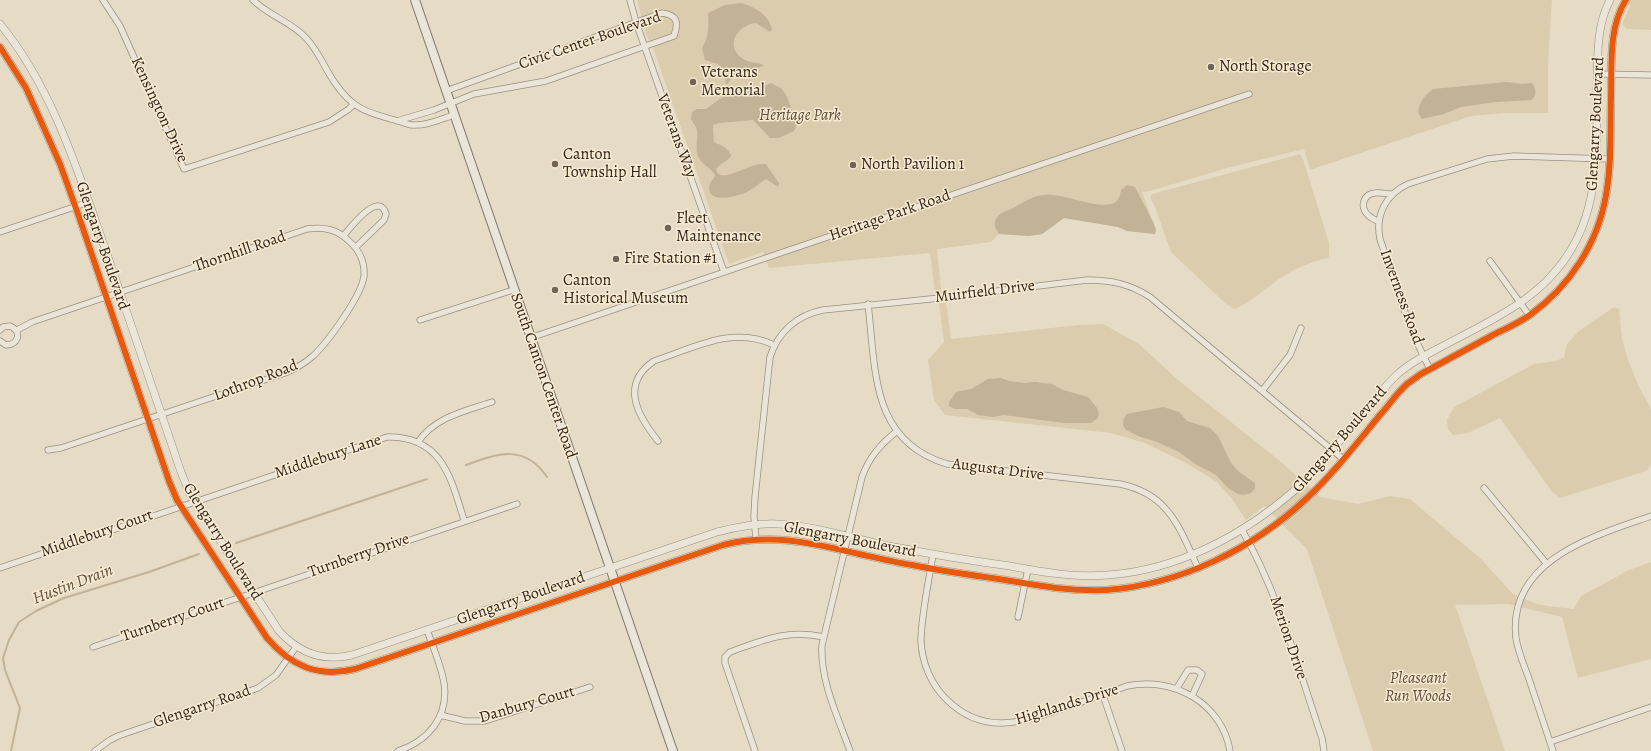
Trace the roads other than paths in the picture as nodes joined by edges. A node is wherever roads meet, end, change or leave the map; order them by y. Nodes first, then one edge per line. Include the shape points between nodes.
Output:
1 (102, 0) edge
2 (253, 0) edge
3 (415, 0) edge
4 (630, 0) edge
5 (1610, 0) edge
6 (1626, 0) edge
7 (636, 22) junction
8 (0, 24) edge
9 (16, 46) junction
10 (644, 46) junction
11 (0, 47) edge
12 (5, 54) junction
13 (1597, 74) junction
14 (1612, 74) junction
15 (1651, 75) edge
16 (446, 91) junction
17 (1250, 94) dead end
18 (354, 104) junction
19 (450, 104) junction
20 (454, 115) junction
21 (397, 121) junction
22 (57, 123) junction
23 (45, 129) junction
24 (1595, 159) junction
25 (1609, 159) junction
26 (1392, 194) junction
27 (89, 202) junction
28 (76, 206) junction
29 (1378, 222) junction
30 (0, 232) edge
31 (344, 235) junction
32 (356, 247) junction
33 (1490, 261) dead end
34 (724, 272) junction
35 (514, 290) junction
36 (120, 293) junction
37 (107, 297) junction
38 (868, 304) junction
39 (1521, 304) junction
40 (1529, 316) junction
41 (420, 320) dead end
42 (1300, 328) dead end
43 (0, 330) edge
44 (16, 330) junction
45 (530, 338) junction
46 (0, 341) edge
47 (774, 345) junction
48 (1423, 357) junction
49 (1430, 369) junction
50 (1262, 391) junction
51 (492, 402) dead end
52 (162, 415) junction
53 (148, 419) junction
54 (897, 431) junction
55 (658, 441) dead end
56 (418, 442) junction
57 (48, 450) dead end
58 (1332, 450) junction
59 (1343, 459) junction
60 (1484, 488) dead end
61 (195, 501) junction
62 (517, 504) dead end
63 (181, 506) junction
64 (1651, 516) edge
65 (464, 520) junction
66 (755, 525) junction
67 (1242, 530) junction
68 (703, 537) junction
69 (847, 537) junction
70 (756, 539) junction
71 (1249, 542) junction
72 (707, 550) junction
73 (844, 550) junction
74 (933, 554) junction
75 (1192, 555) junction
76 (1547, 564) junction
77 (0, 568) edge
78 (610, 568) junction
79 (1198, 568) junction
80 (931, 569) junction
81 (1028, 569) junction
82 (1107, 576) junction
83 (614, 582) junction
84 (1026, 583) junction
85 (546, 590) junction
86 (1107, 590) junction
87 (254, 592) junction
88 (240, 597) junction
89 (550, 603) junction
90 (1018, 617) dead end
91 (460, 619) junction
92 (427, 630) junction
93 (465, 632) junction
94 (824, 637) junction
95 (432, 643) junction
96 (94, 647) dead end
97 (296, 647) junction
98 (357, 654) junction
99 (288, 659) junction
100 (362, 667) junction
101 (590, 687) dead end
102 (1177, 688) junction
103 (1102, 695) junction
104 (1192, 696) junction
105 (1651, 707) edge
106 (440, 715) junction
107 (1550, 742) junction
108 (95, 751) edge
109 (398, 751) edge
110 (673, 751) edge
111 (755, 751) edge
112 (850, 751) edge
113 (1122, 751) edge
114 (1230, 751) edge
115 (1324, 751) edge
116 (1553, 751) edge

1 - 18 street, Kensington Drive via 120,26 184,168 329,122
2 - 18 street via 306,38 336,85
3 - 16 main road, South Canton Center Road
4 - 7 street, Veterans Way
5 - 13 street, Glengarry Boulevard via 1603,14 1600,29
6 - 14 street, Glengarry Boulevard via 1618,15 1613,35
7 - 10 street, Veterans Way
7 - 10 street, Civic Center Boulevard via 662,13 670,14 675,19 677,28 674,36
7 - 16 street, Civic Center Boulevard
8 - 9 street, Glengarry Boulevard
9 - 12 street
9 - 22 street, Glengarry Boulevard via 40,84
10 - 19 street, Civic Center Boulevard via 546,81 474,94
10 - 34 street, Veterans Way
11 - 12 street, Glengarry Boulevard
12 - 23 street, Glengarry Boulevard via 26,88
13 - 14 street
13 - 24 street, Glengarry Boulevard
14 - 15 street
14 - 25 street, Glengarry Boulevard
16 - 19 main road, South Canton Center Road
17 - 34 street, Heritage Park Road
18 - 21 street via 372,114
19 - 20 main road, South Canton Center Road
19 - 21 street, Civic Center Boulevard
20 - 21 street via 424,124 411,125
20 - 35 main road, South Canton Center Road
22 - 23 street
22 - 27 street, Glengarry Boulevard
23 - 28 street, Glengarry Boulevard
24 - 25 street, Inverness Road
24 - 26 street, Inverness Road via 1514,156 1487,159 1408,184
24 - 39 street, Glengarry Boulevard via 1590,203 1576,241 1553,275
25 - 40 street, Glengarry Boulevard via 1604,206 1588,248 1563,285
26 - 29 street, Inverness Road via 1383,206
26 - 29 street via 1376,193 1364,199 1364,210
27 - 28 street
27 - 36 street, Glengarry Boulevard
28 - 30 street
28 - 37 street, Glengarry Boulevard
29 - 48 street, Inverness Road via 1382,246
31 - 32 street, Thornhill Road
31 - 32 street via 372,207 378,205 383,208 386,214 384,220
31 - 36 street, Thornhill Road via 326,228 307,229
32 - 52 street, Lothrop Road via 364,277 361,288 320,349 300,366 285,373
33 - 39 street
34 - 45 street, Heritage Park Road
35 - 41 street
35 - 45 main road, South Canton Center Road
36 - 37 street, Thornhill Road
36 - 52 street, Glengarry Boulevard
37 - 44 street, Thornhill Road via 32,322
37 - 53 street, Glengarry Boulevard
38 - 47 street, Muirfield Drive via 807,314 788,326
38 - 50 street, Muirfield Drive via 1087,280 1114,282 1132,287 1150,297
38 - 54 street, Augusta Drive via 879,394 886,414
39 - 40 street
39 - 48 street, Glengarry Boulevard
40 - 49 street, Glengarry Boulevard
42 - 50 street via 1290,355
43 - 44 street via 10,326
44 - 46 street via 18,337 14,344 6,345
45 - 78 main road, South Canton Center Road
47 - 55 street via 755,337 732,336 654,361 641,372 634,398 646,426
47 - 66 street, Muirfield Drive via 767,368 755,497
48 - 49 street, Inverness Road
48 - 58 street, Glengarry Boulevard via 1392,379
49 - 59 street, Glengarry Boulevard via 1402,389
50 - 58 street, Muirfield Drive
51 - 56 street via 447,417 428,430
52 - 53 street, Lothrop Road
52 - 61 street, Glengarry Boulevard via 181,472
53 - 57 street, Lothrop Road via 62,448
53 - 63 street, Glengarry Boulevard via 169,481
54 - 69 street via 878,448 866,465
54 - 75 street, Augusta Drive via 919,451 947,464 1120,484 1139,489 1156,499 1170,513 1179,525
56 - 61 street, Middlebury Lane via 397,437 378,439
56 - 65 street, Middlebury Lane via 436,454 447,470
58 - 59 street, Muirfield Drive
58 - 67 street, Glengarry Boulevard via 1296,490
59 - 71 street, Glengarry Boulevard via 1305,500
60 - 76 street
61 - 63 street, Middlebury Court
61 - 87 street, Glengarry Boulevard
62 - 65 street, Turnberry Drive
63 - 77 street, Middlebury Court
63 - 88 street, Glengarry Boulevard
64 - 76 street via 1578,543
65 - 87 street, Turnberry Drive
66 - 68 street, Glengarry Boulevard via 731,528
66 - 69 street, Glengarry Boulevard via 796,526
66 - 70 street, Muirfield Drive
67 - 71 street, Merion Drive
67 - 75 street, Glengarry Boulevard
68 - 72 street
68 - 78 street, Glengarry Boulevard
69 - 73 street
69 - 74 street, Glengarry Boulevard
70 - 72 street, Glengarry Boulevard
70 - 73 street, Glengarry Boulevard via 799,540
71 - 79 street, Glengarry Boulevard
71 - 115 street, Merion Drive via 1271,588 1322,738
72 - 83 street, Glengarry Boulevard
73 - 80 street, Glengarry Boulevard
73 - 94 street
74 - 80 street, Highlands Drive
74 - 81 street, Glengarry Boulevard
75 - 79 street, Augusta Drive
75 - 82 street, Glengarry Boulevard via 1150,569
76 - 107 street via 1534,576 1524,593 1517,612 1516,630 1518,646
78 - 83 main road, South Canton Center Road
78 - 85 street, Glengarry Boulevard
79 - 86 street, Glengarry Boulevard via 1153,582
80 - 84 street, Glengarry Boulevard
80 - 103 street, Highlands Drive via 922,632 923,655 935,685 956,708 983,721 1011,723 1029,720
81 - 82 street, Glengarry Boulevard
81 - 84 street
82 - 86 street
83 - 89 street, Glengarry Boulevard
83 - 110 main road, South Canton Center Road
84 - 86 street, Glengarry Boulevard via 1070,589
84 - 90 street
85 - 89 street, Glengarry Boulevard
85 - 91 street, Glengarry Boulevard
87 - 88 street, Turnberry Court
87 - 97 street, Glengarry Boulevard via 279,631
88 - 96 street, Turnberry Court
88 - 99 street, Glengarry Boulevard via 267,638
89 - 93 street, Glengarry Boulevard
91 - 92 street, Glengarry Boulevard
91 - 93 street, Glengarry Boulevard
92 - 95 street
92 - 98 street, Glengarry Boulevard
93 - 95 street, Glengarry Boulevard
94 - 111 street via 800,634 775,636 730,652 725,657
94 - 112 street via 824,675
95 - 100 street, Glengarry Boulevard
95 - 106 street via 444,685
97 - 98 street, Glengarry Boulevard via 329,658
97 - 99 street, Glengarry Road
98 - 100 street
99 - 100 street, Glengarry Boulevard via 325,672 340,672
99 - 108 street, Glengarry Road via 276,675 258,688 118,736
101 - 106 street, Danbury Court via 485,721 465,721
102 - 103 street, Highlands Drive via 1160,684 1142,684 1127,686
102 - 104 street, Highlands Drive
102 - 104 street via 1188,670 1197,670 1202,674
103 - 113 street
104 - 114 street, Highlands Drive via 1211,712 1220,724
105 - 107 street
106 - 109 street via 423,738
107 - 116 street

